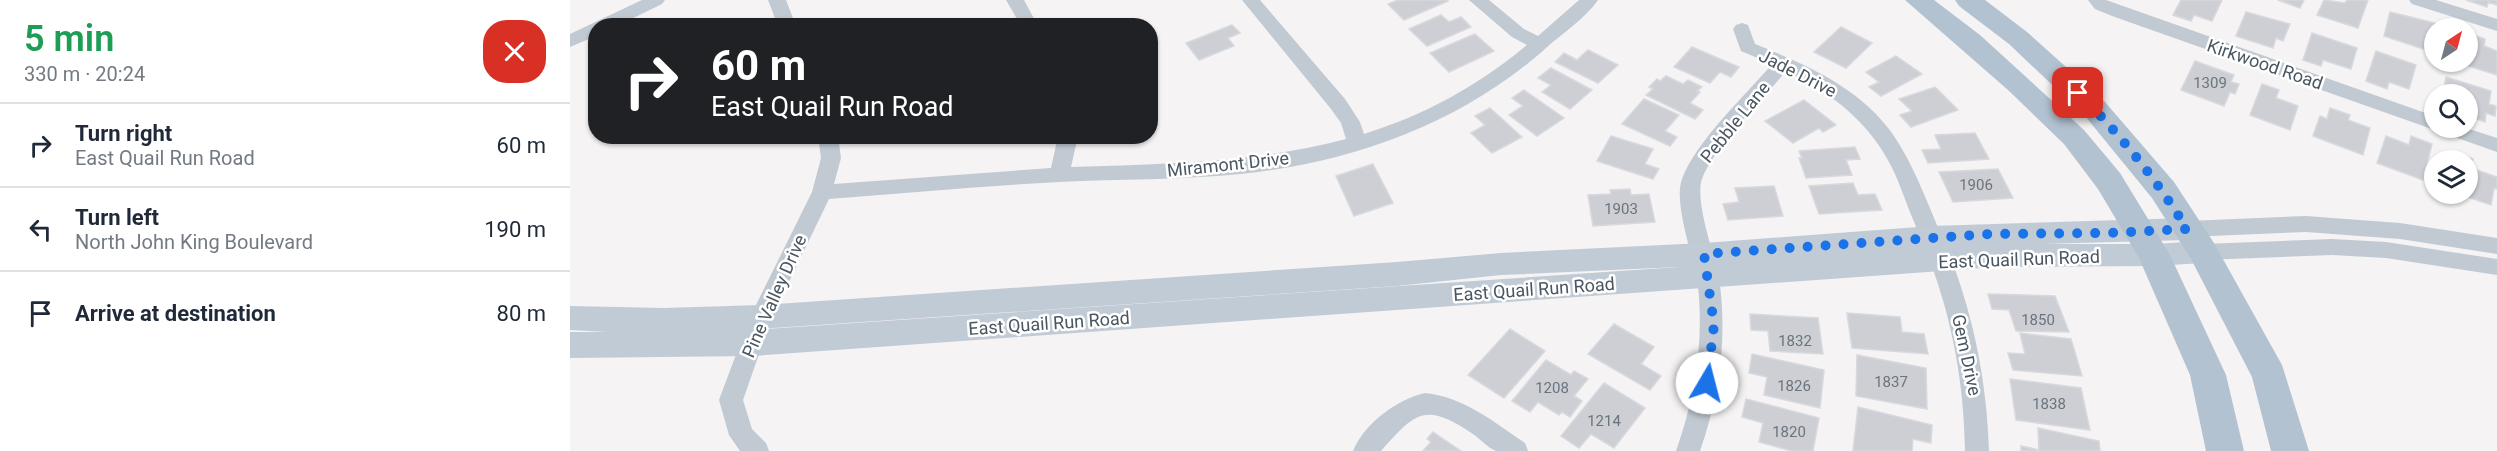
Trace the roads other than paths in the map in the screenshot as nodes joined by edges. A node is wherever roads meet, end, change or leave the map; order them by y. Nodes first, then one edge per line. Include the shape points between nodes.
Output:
1 (656, 0) edge
2 (777, 0) edge
3 (1015, 0) edge
4 (1251, 0) edge
5 (1478, 0) edge
6 (1589, 0) edge
7 (1918, 0) edge
8 (1968, 0) edge
9 (2097, 0) edge
10 (2418, 0) edge
11 (619, 18) edge
12 (784, 18) edge
13 (1025, 18) edge
14 (2497, 25) edge
15 (1742, 29) dead end
16 (588, 33) edge
17 (570, 41) edge
18 (1540, 44) junction
19 (1784, 62) junction
20 (2424, 119) edge
21 (2476, 138) edge
22 (1357, 143) junction
23 (829, 144) edge
24 (1066, 144) edge
25 (2497, 145) edge
26 (1059, 176) junction
27 (822, 192) junction
28 (2195, 240) junction
29 (2148, 243) junction
30 (2497, 246) edge
31 (1936, 249) junction
32 (1706, 265) junction
33 (2497, 267) edge
34 (570, 318) edge
35 (756, 330) junction
36 (570, 345) edge
37 (757, 451) edge
38 (1365, 451) edge
39 (1516, 451) edge
40 (1688, 451) edge
41 (1977, 451) edge
42 (2224, 451) edge
43 (2290, 451) edge

1 - 11 street
2 - 12 street
3 - 13 street
4 - 22 street via 1338,104
5 - 18 street via 1518,33
6 - 18 street, Miramont Drive
7 - 29 main road via 1971,41 2074,137 2109,181
8 - 28 main road via 2018,38 2094,109 2163,190
9 - 20 street, Kirkwood Road via 2118,12
10 - 14 street
15 - 19 street, Jade Drive via 1747,47
16 - 17 street
18 - 22 street, Miramont Drive via 1485,87 1427,119
19 - 31 street, Jade Drive via 1827,84 1852,103 1883,136
19 - 32 street, Pebble Lane via 1702,159 1691,181 1692,211
21 - 25 street
22 - 26 street, Miramont Drive via 1289,159 1217,169
23 - 27 street, Pine Valley Drive via 831,158
24 - 26 street
26 - 27 street, Miramont Drive
27 - 35 street, Pine Valley Drive
28 - 29 street, East Quail Run Road
28 - 30 street, East Quail Run Road via 2306,224 2400,231
28 - 33 street, East Quail Run Road via 2260,248 2386,250
28 - 43 main road via 2269,376
29 - 31 street, East Quail Run Road via 1997,256
29 - 42 main road via 2208,375
31 - 32 street, East Quail Run Road
31 - 41 street, Gem Drive via 1968,344 1977,406
32 - 35 street, East Quail Run Road
32 - 40 street, Pebble Lane via 1714,325 1701,417
34 - 35 street, East Quail Run Road via 664,321
35 - 36 street, East Quail Run Road
35 - 37 street, Pine Valley Drive via 732,400 741,435
38 - 39 street via 1400,415 1415,405 1428,404 1456,411

